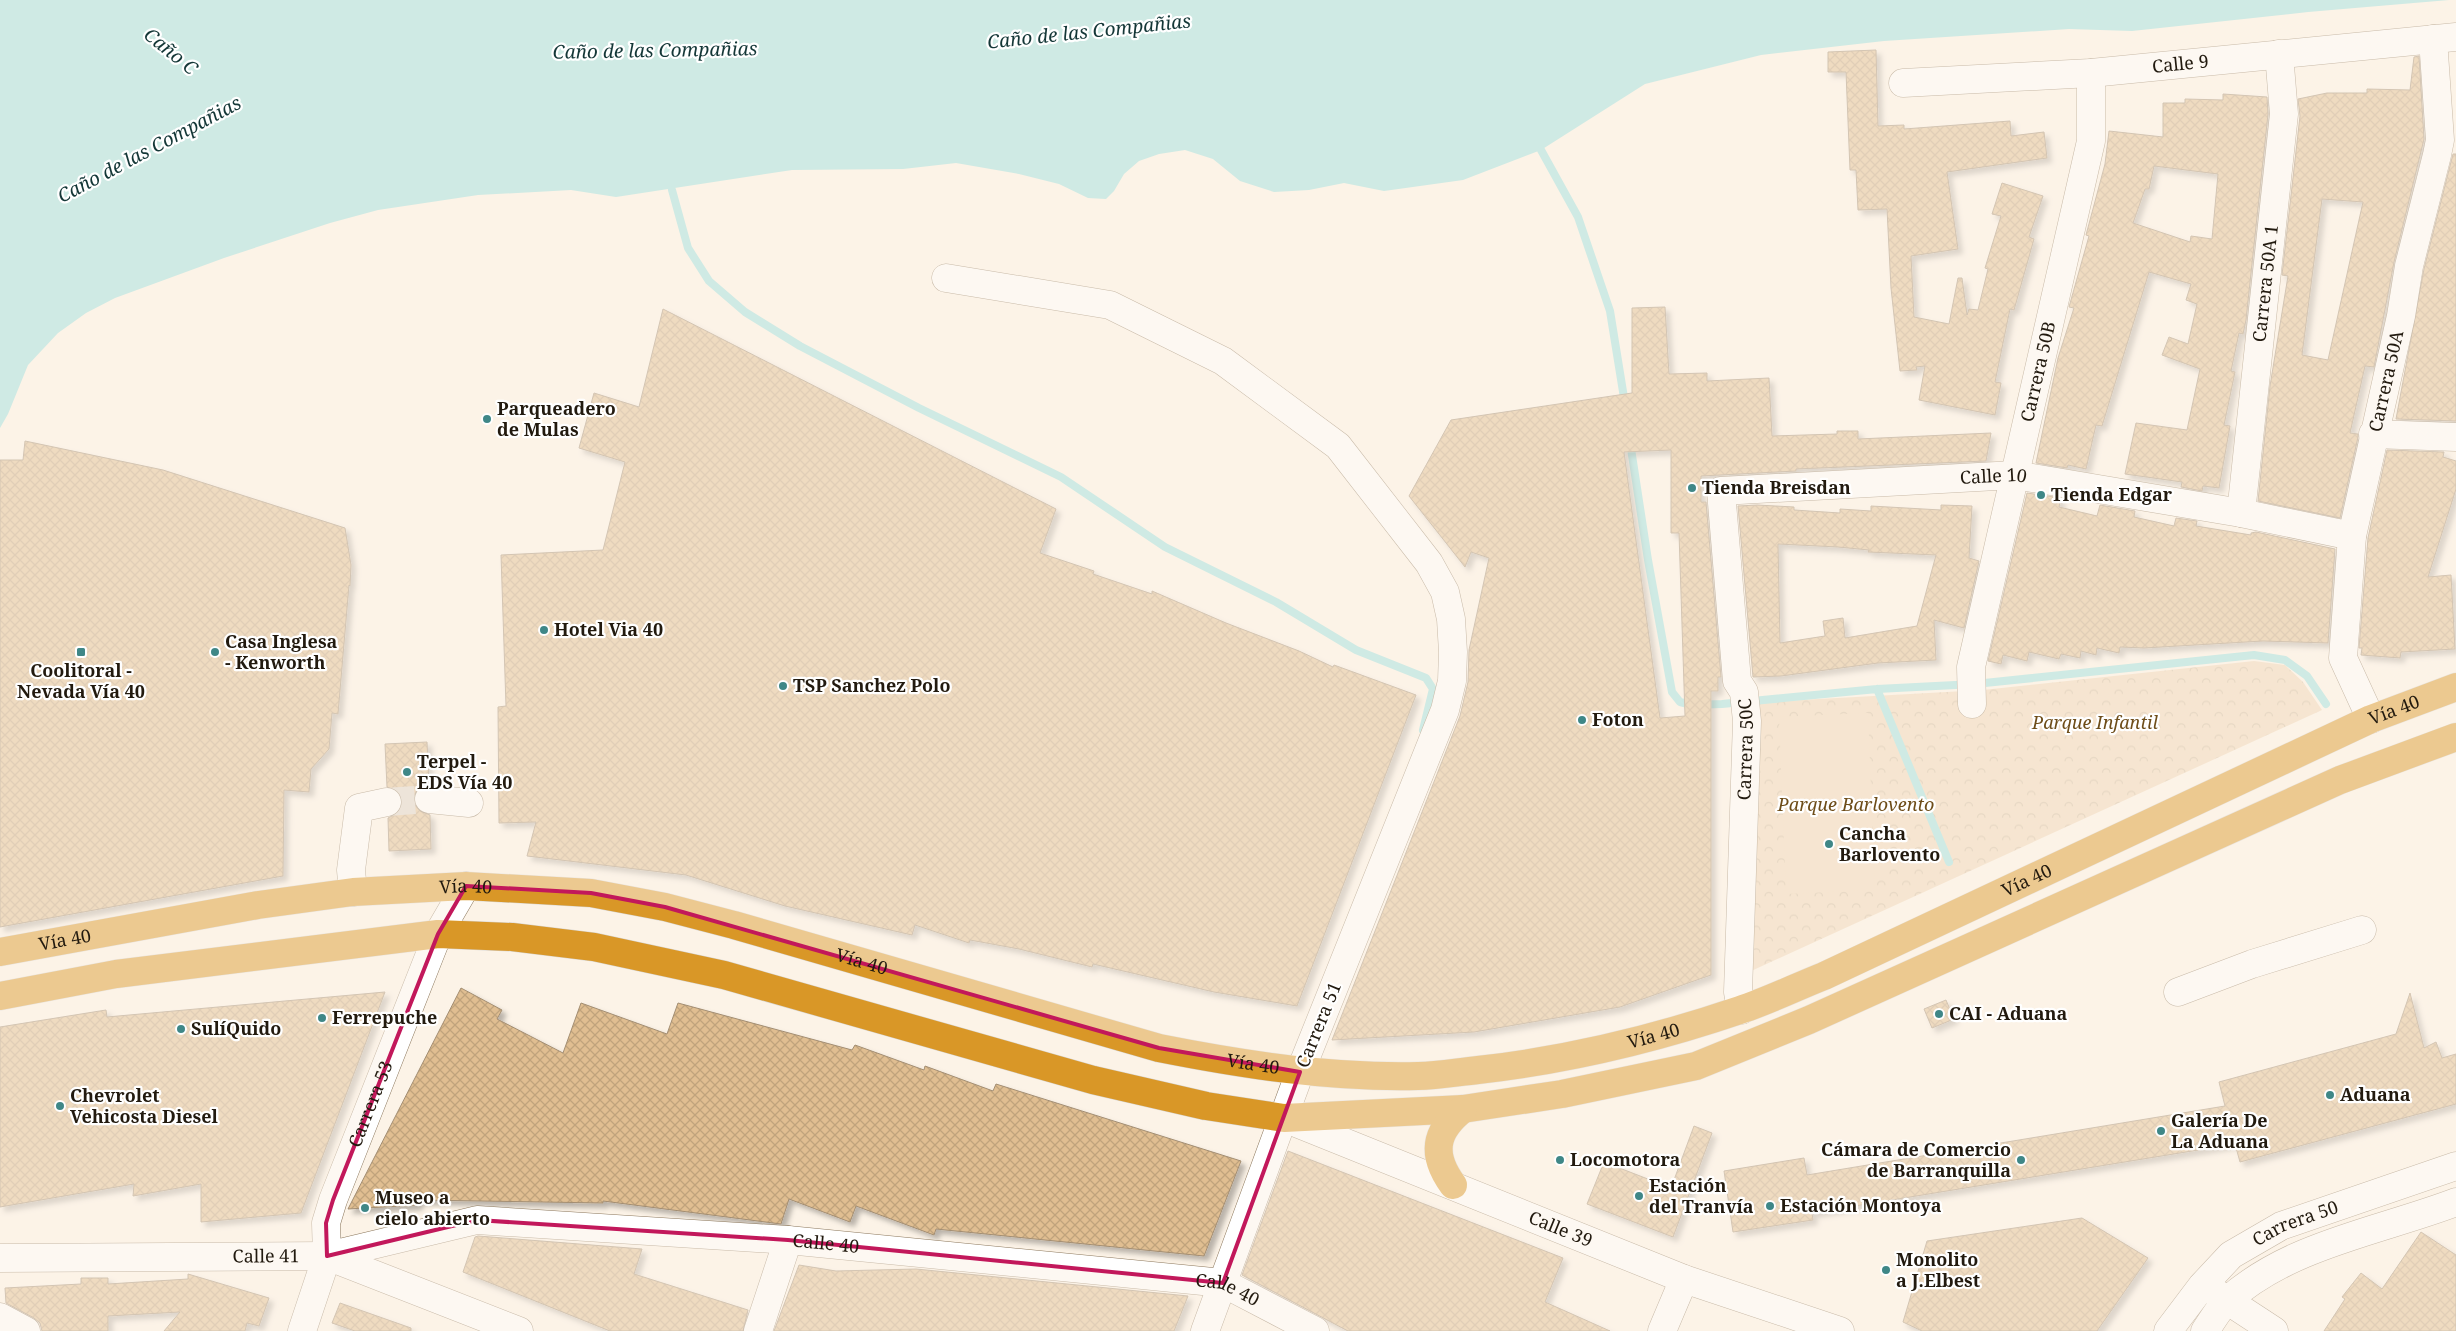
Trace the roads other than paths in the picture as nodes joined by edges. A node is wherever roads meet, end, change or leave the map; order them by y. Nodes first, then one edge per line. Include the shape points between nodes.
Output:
1 (2445, 38) edge
2 (2279, 54) junction
3 (2091, 73) junction
4 (1904, 83) dead end
5 (2448, 141) edge
6 (946, 278) dead end
7 (2373, 434) junction
8 (2456, 437) edge
9 (2015, 475) junction
10 (1721, 491) joint
11 (2241, 513) junction
12 (2352, 536) junction
13 (2456, 687) edge
14 (1972, 704) dead end
15 (2371, 719) junction
16 (2456, 737) edge
17 (430, 799) tunnel mouth
18 (387, 802) tunnel mouth
19 (470, 803) dead end
20 (466, 886) junction
21 (353, 892) junction
22 (2362, 930) dead end
23 (438, 934) junction
24 (0, 952) edge
25 (2178, 992) dead end
26 (0, 996) edge
27 (1741, 1010) junction
28 (1300, 1072) junction
29 (1462, 1109) junction
30 (1284, 1118) junction
31 (2456, 1166) edge
32 (1453, 1185) junction
33 (2449, 1211) edge
34 (788, 1240) junction
35 (328, 1256) junction
36 (0, 1258) edge
37 (1684, 1279) junction
38 (1222, 1283) junction
39 (2204, 1284) junction
40 (2226, 1301) junction
41 (0, 1317) edge
42 (26, 1331) edge
43 (302, 1331) edge
44 (518, 1331) edge
45 (758, 1331) edge
46 (1204, 1331) edge
47 (1315, 1331) edge
48 (1662, 1331) edge
49 (1840, 1331) edge
50 (2168, 1331) edge
51 (2205, 1331) edge
52 (2274, 1331) edge

1 - 2 street, Calle 9
1 - 5 street, Carrera 50A
2 - 3 street, Calle 9
2 - 11 street, Carrera 50A 1 via 2284,114
3 - 4 street, Calle 9
3 - 9 street, Carrera 50B via 2090,141
5 - 7 street, Carrera 50A via 2409,266 2401,316
6 - 28 street, Carrera 51 via 1110,305 1223,360 1338,446 1429,563 1445,592 1453,652 1452,681 1445,710
7 - 8 street
7 - 12 street, Carrera 50A
9 - 10 street, Calle 10
9 - 11 street, Calle 10
9 - 14 street, Carrera 50B via 1971,671
10 - 27 street, Carrera 50C via 1737,682 1744,692 1747,721 1738,992
11 - 12 street, Calle 10
12 - 15 street, Carrera 50A via 2343,658
13 - 15 highway, Vía 40
15 - 27 highway, Vía 40 via 1842,968
16 - 29 highway, Vía 40 via 2340,780 1809,1020 1696,1066 1562,1094
17 - 19 street
18 - 21 street via 359,808 350,870
20 - 21 highway, Vía 40
20 - 23 street, Carrera 53
20 - 28 highway, Vía 40 via 590,893 665,907 1110,1036 1216,1060
21 - 24 highway, Vía 40 via 258,905
22 - 25 street via 2252,964
23 - 26 highway, Vía 40 via 116,974
23 - 30 highway, Vía 40 via 512,937 594,947 724,975 1093,1080 1206,1106
23 - 35 street, Carrera 53 via 333,1200 326,1224
27 - 28 highway, Vía 40 via 1597,1051 1528,1064 1420,1076
28 - 30 street, Carrera 51
29 - 30 highway, Vía 40
29 - 32 highway via 1449,1120 1440,1136 1438,1153 1442,1170
30 - 32 street, Calle 39
30 - 38 street, Carrera 51
31 - 39 street, Carrera 50 via 2281,1226 2231,1255
32 - 37 street, Calle 39
33 - 40 street, Carrera 50 via 2311,1250 2261,1276
34 - 35 street, Calle 40 via 477,1220
34 - 38 street, Calle 40
34 - 45 street
35 - 36 street, Calle 41
35 - 43 street, Carrera 53
35 - 44 street, Calle 41
37 - 48 street
37 - 49 street, Calle 39
38 - 46 street, Carrera 51
38 - 47 street, Calle 40
39 - 40 street
39 - 50 street, Carrera 50
40 - 51 street, Carrera 50
40 - 52 street
41 - 42 street

